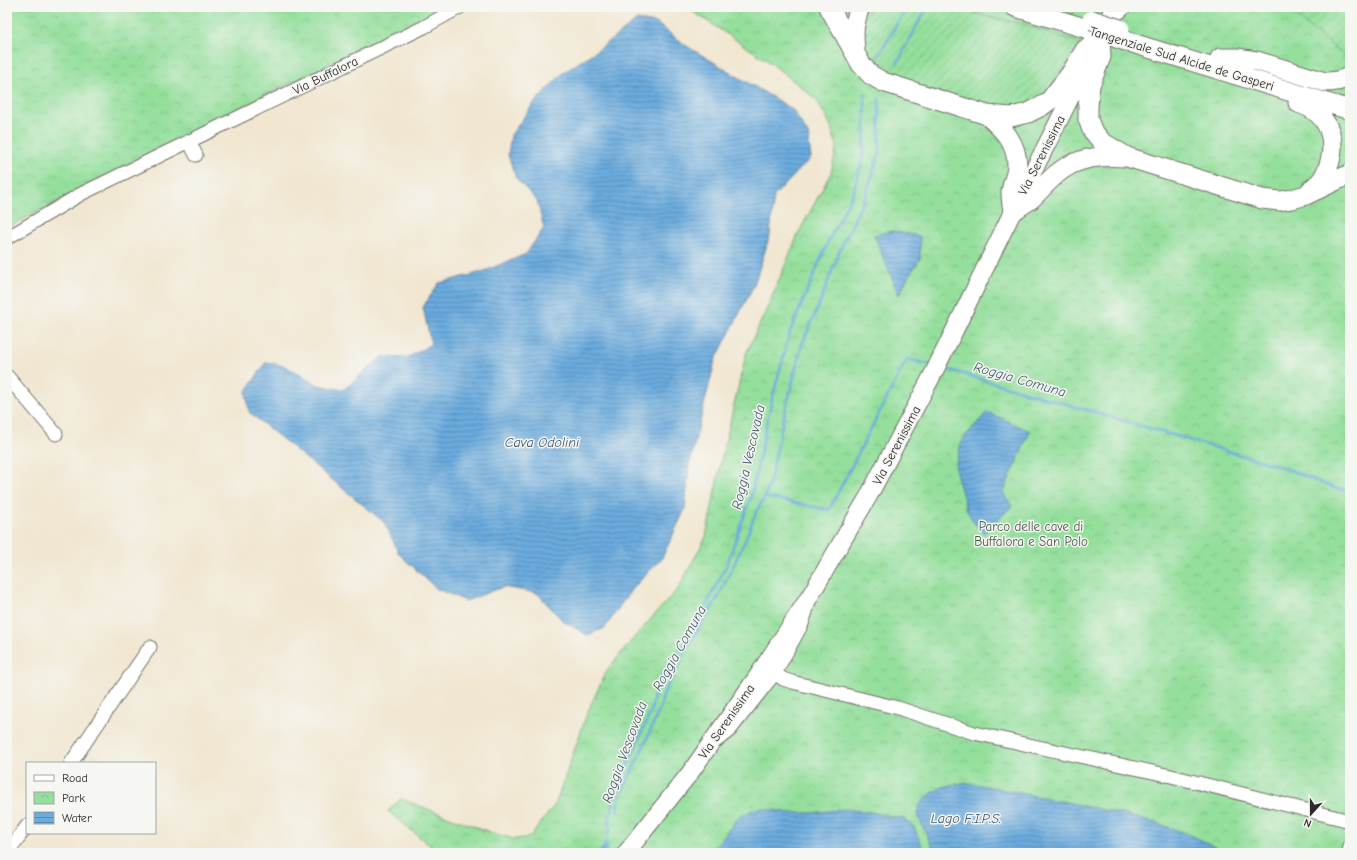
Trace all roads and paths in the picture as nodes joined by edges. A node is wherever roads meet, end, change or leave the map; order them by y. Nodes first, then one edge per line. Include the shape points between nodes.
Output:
1 (460, 7) edge
2 (829, 7) edge
3 (860, 7) edge
4 (1015, 7) edge
5 (1055, 7) edge
6 (1108, 21) edge
7 (855, 53) junction
8 (1212, 62) junction
9 (1350, 76) edge
10 (1350, 99) edge
11 (1350, 110) edge
12 (987, 115) junction
13 (189, 141) junction
14 (196, 155) dead end
15 (1127, 157) junction
16 (1350, 174) edge
17 (1306, 195) junction
18 (1013, 211) junction
19 (7, 238) edge
20 (7, 376) edge
21 (56, 434) dead end
22 (810, 596) junction
23 (150, 646) dead end
24 (775, 673) junction
25 (710, 744) junction
26 (72, 762) edge
27 (1350, 821) edge
28 (26, 827) edge
29 (1350, 846) edge
30 (7, 853) edge
31 (626, 853) edge
32 (1349, 853) edge

1 - 13 street, Via Buffalora
2 - 7 highway
3 - 7 highway via 853,32
4 - 6 highway, Tangenziale Sud Alcide de Gasperi
5 - 6 highway, Tangenziale Sud Alcide de Gasperi
6 - 8 highway, Tangenziale Sud Alcide de Gasperi
6 - 12 highway via 1059,89 1042,106 1011,117
6 - 15 highway via 1101,57 1090,85 1088,119 1092,130 1102,142
6 - 18 main road, Via Serenissima
7 - 12 highway via 871,75 883,82
8 - 9 highway via 1239,58 1257,61 1325,82 1345,80
8 - 10 highway, Tangenziale Sud Alcide de Gasperi
8 - 11 highway, Tangenziale Sud Alcide de Gasperi
8 - 17 highway via 1224,78 1241,86 1306,105 1318,112 1330,134 1331,155 1322,179
12 - 18 highway via 1003,129 1011,141 1015,154 1017,167 1011,192
13 - 14 street
13 - 19 street, Via Buffalora via 81,194
15 - 17 highway via 1262,199 1280,201
15 - 18 highway via 1107,156 1068,166
16 - 17 highway
18 - 22 main road, Via Serenissima via 900,438
20 - 21 street
22 - 24 street via 806,616
22 - 25 main road, Via Serenissima
23 - 26 street
24 - 25 street via 730,730
24 - 27 street via 792,682 898,708 974,733 1170,776
25 - 31 main road, Via Serenissima
28 - 30 street
29 - 32 street

